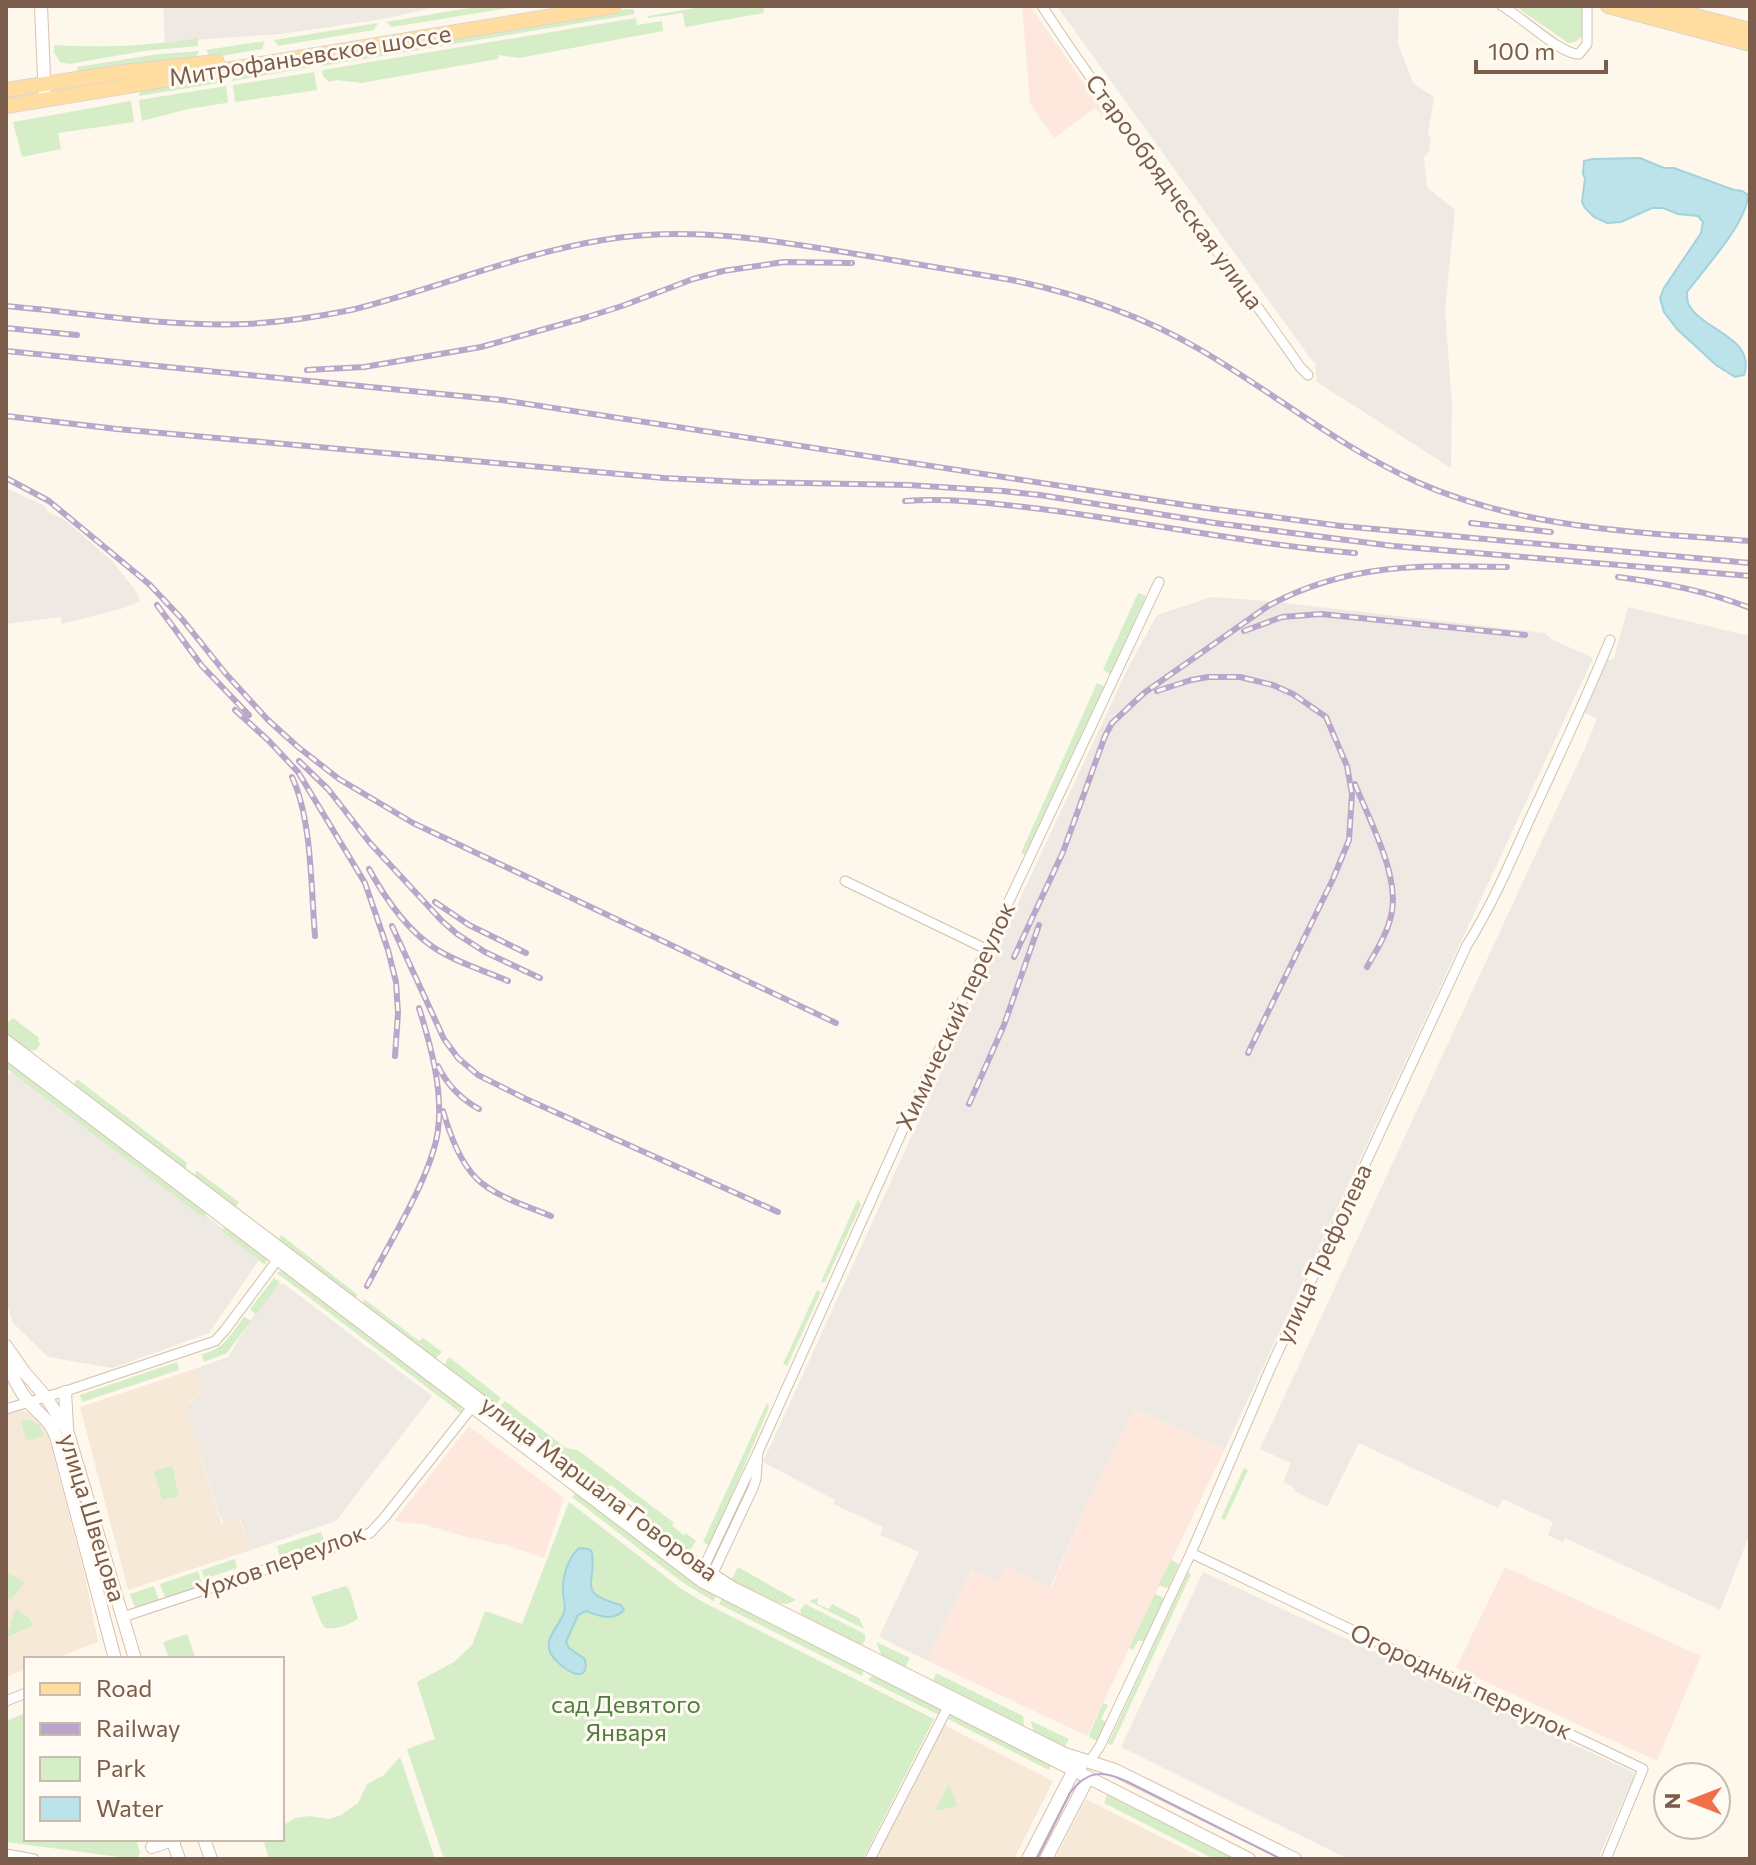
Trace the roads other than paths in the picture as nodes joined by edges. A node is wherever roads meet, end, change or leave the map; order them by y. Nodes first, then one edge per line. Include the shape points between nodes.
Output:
1 (41, 6) edge
2 (557, 6) edge
3 (614, 6) edge
4 (1042, 6) edge
5 (1502, 6) edge
6 (1587, 6) edge
7 (1608, 6) edge
8 (1657, 6) edge
9 (1750, 30) edge
10 (1750, 44) edge
11 (44, 84) junction
12 (6, 90) edge
13 (45, 100) junction
14 (6, 106) edge
15 (1308, 375) dead end
16 (1159, 582) dead end
17 (1610, 640) dead end
18 (845, 881) dead end
19 (986, 949) junction
20 (6, 1041) edge
21 (6, 1053) edge
22 (280, 1255) junction
23 (6, 1346) edge
24 (6, 1359) edge
25 (65, 1392) junction
26 (46, 1397) junction
27 (29, 1403) junction
28 (475, 1403) junction
29 (6, 1409) edge
30 (67, 1430) junction
31 (1191, 1553) junction
32 (706, 1575) junction
33 (123, 1617) junction
34 (134, 1655) edge
35 (113, 1657) edge
36 (951, 1702) junction
37 (1090, 1761) junction
38 (1074, 1770) junction
39 (1088, 1778) junction
40 (6, 1854) edge
41 (34, 1859) edge
42 (870, 1859) edge
43 (1028, 1859) edge
44 (1046, 1859) edge
45 (1249, 1859) edge
46 (1295, 1859) edge
47 (1606, 1859) edge

1 - 11 street
2 - 11 main road, Митрофаньевское шоссе via 204,65
3 - 13 main road, Митрофаньевское шоссе
4 - 15 street, Старообрядческая улица
5 - 6 street via 1574,55 1587,44
7 - 10 main road
8 - 9 main road
11 - 12 main road, Митрофаньевское шоссе
11 - 13 street
13 - 14 main road, Митрофаньевское шоссе
16 - 19 street, Химический переулок
17 - 31 street, улица Трефолева via 1270,1369
18 - 19 street
19 - 32 street, Химический переулок via 758,1452 753,1488
20 - 22 street, улица Маршала Говорова
21 - 22 street, улица Маршала Говорова
22 - 25 street via 215,1341
22 - 28 street, улица Маршала Говорова
23 - 26 street, улица Швецова
24 - 27 street, улица Швецова
25 - 26 street
25 - 30 street
26 - 27 street
26 - 30 street, улица Швецова
27 - 29 street
27 - 35 street, улица Швецова via 56,1436
28 - 32 street, улица Маршала Говорова
28 - 33 street, Урхов переулок via 370,1533
30 - 33 street, улица Швецова
31 - 37 street, улица Трефолева
31 - 47 street, Огородный переулок via 1643,1769
32 - 36 street, улица Маршала Говорова
33 - 34 street, улица Швецова
36 - 37 street, улица Маршала Говорова
36 - 38 street, улица Маршала Говорова
36 - 42 street
37 - 38 street
37 - 46 street, улица Маршала Говорова
38 - 39 street, улица Маршала Говорова
38 - 43 street
39 - 44 street
39 - 45 street, улица Маршала Говорова
40 - 41 street

